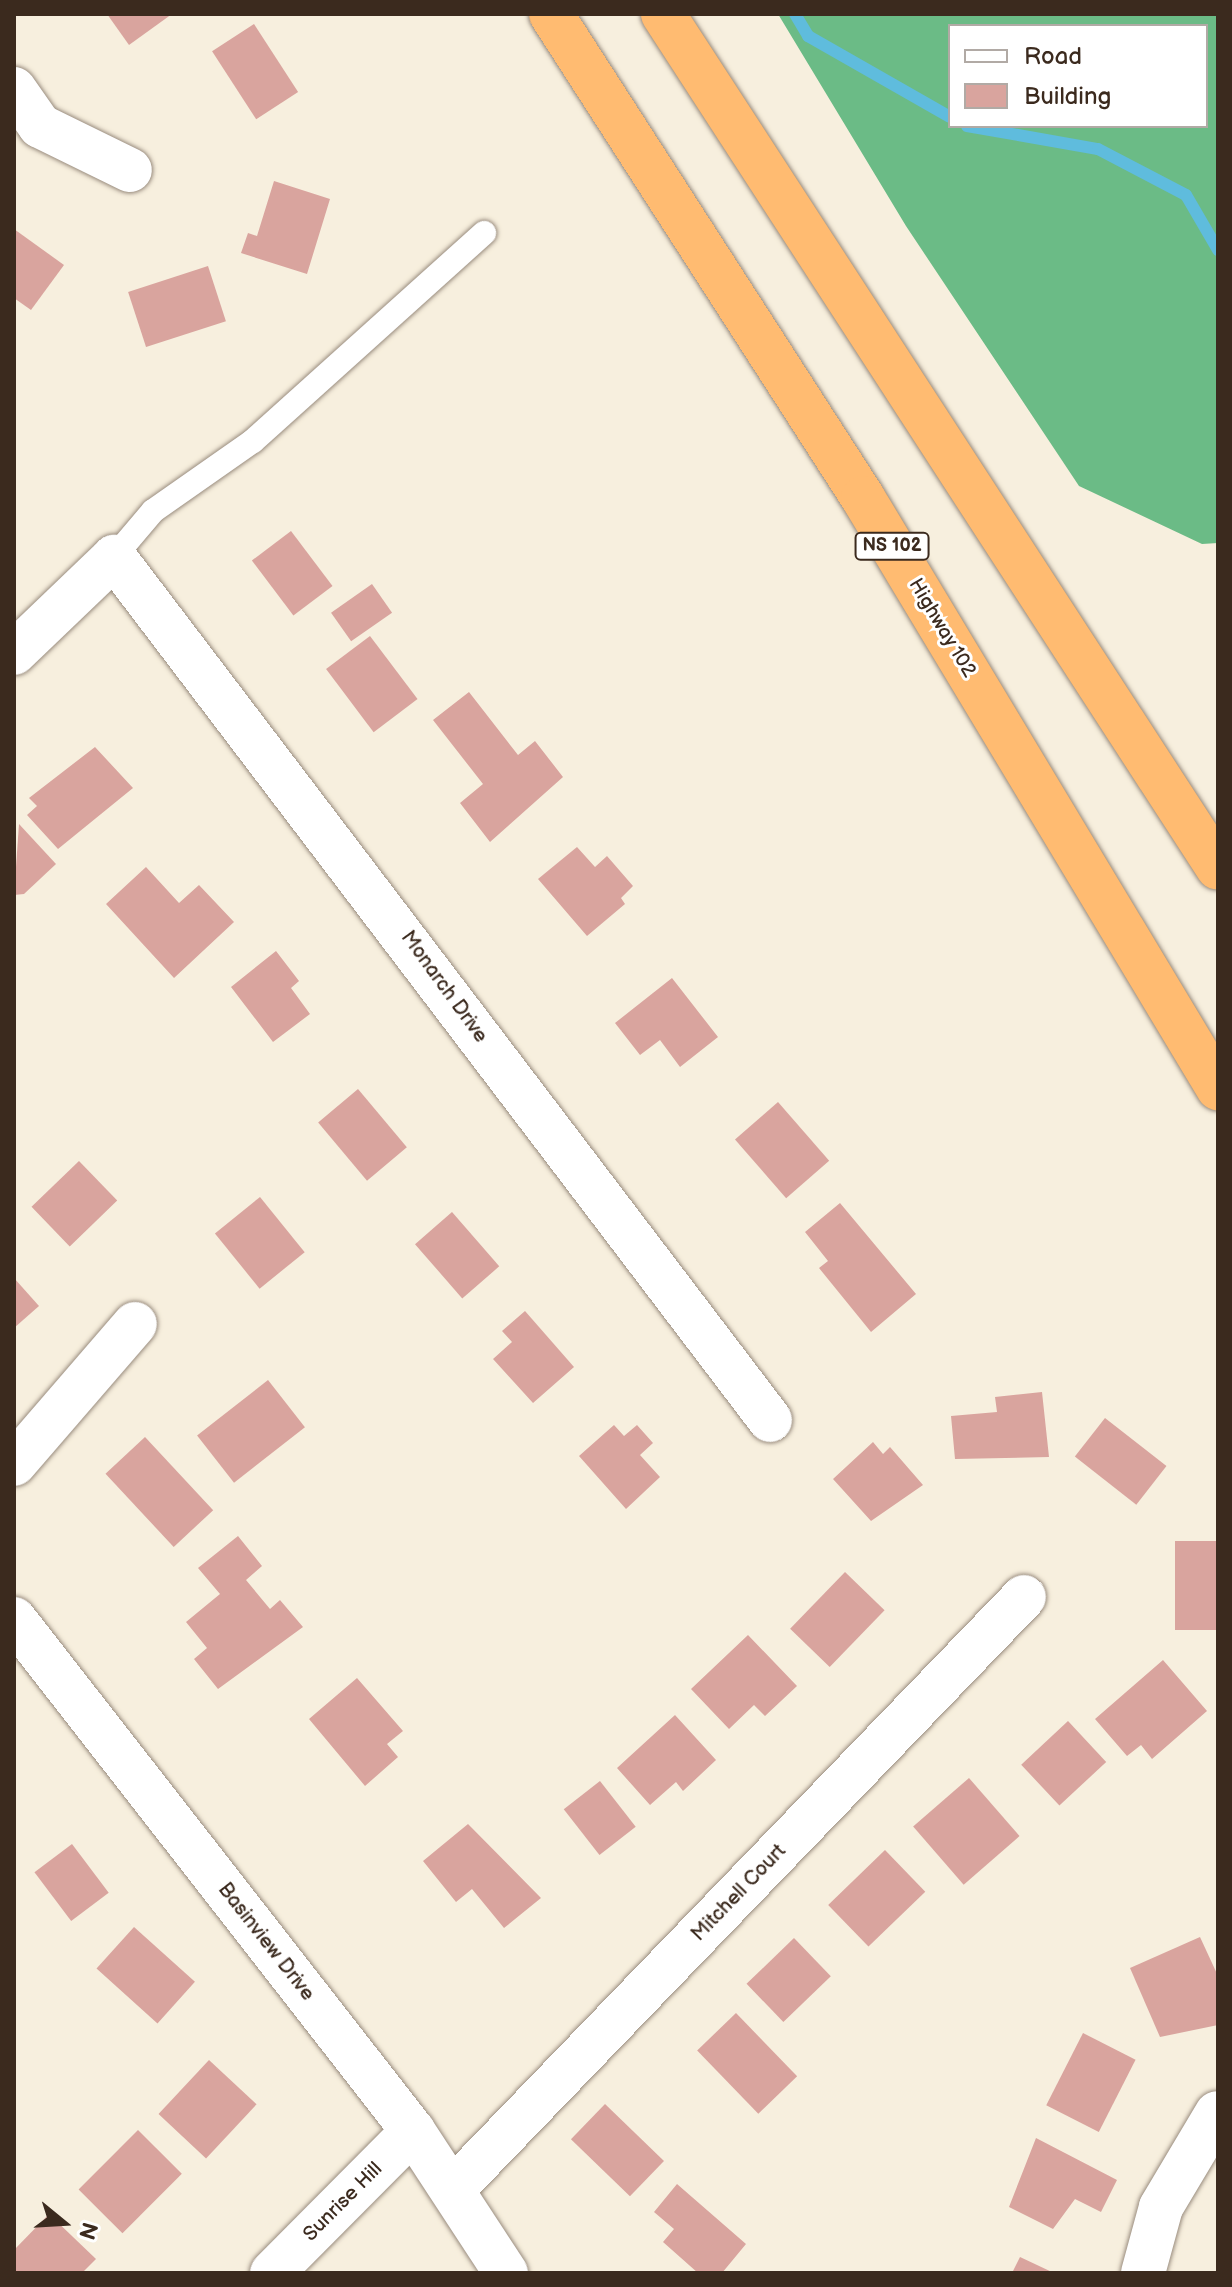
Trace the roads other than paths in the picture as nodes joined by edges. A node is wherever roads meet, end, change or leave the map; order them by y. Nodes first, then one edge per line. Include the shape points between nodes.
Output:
1 (551, 14) edge
2 (663, 14) edge
3 (14, 89) edge
4 (130, 170) dead end
5 (484, 233) dead end
6 (114, 557) junction
7 (14, 653) edge
8 (1218, 868) edge
9 (1218, 1088) edge
10 (135, 1324) dead end
11 (770, 1420) dead end
12 (14, 1464) edge
13 (1024, 1597) dead end
14 (14, 1619) edge
15 (1217, 2113) edge
16 (413, 2131) junction
17 (454, 2188) junction
18 (272, 2273) edge
19 (506, 2273) edge
20 (1143, 2273) edge

1 - 9 highway, Highway 102 / NS 102 via 863,498
2 - 8 highway
3 - 4 street via 40,126
5 - 6 lane via 253,441 153,511
6 - 7 street
6 - 11 street, Monarch Drive
10 - 12 street
13 - 17 street, Mitchell Court
14 - 16 street, Basinview Drive
15 - 20 street via 1161,2207
16 - 17 street, Basinview Drive
16 - 18 street, Sunrise Hill
17 - 19 street, Basinview Drive

